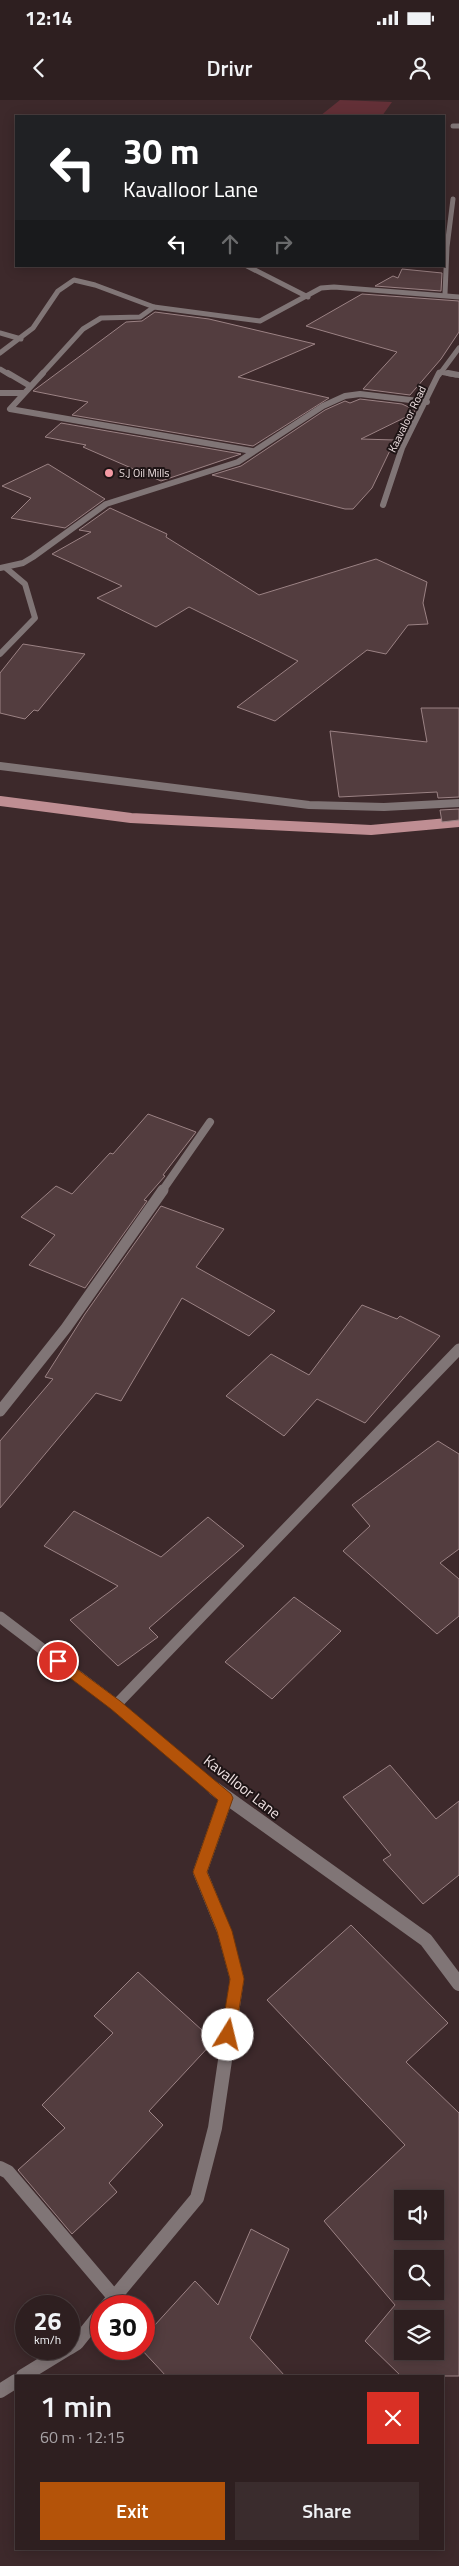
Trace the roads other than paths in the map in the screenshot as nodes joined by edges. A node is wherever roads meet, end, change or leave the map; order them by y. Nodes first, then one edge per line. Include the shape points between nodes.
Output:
1 (453, 126) dead end
2 (459, 126) edge
3 (453, 199) dead end
4 (249, 267) edge
5 (445, 294) junction
6 (308, 297) junction
7 (459, 297) edge
8 (154, 308) junction
9 (0, 332) edge
10 (21, 339) junction
11 (459, 348) edge
12 (0, 353) edge
13 (0, 369) edge
14 (440, 372) junction
15 (459, 375) edge
16 (30, 386) junction
17 (0, 392) edge
18 (23, 394) junction
19 (427, 402) junction
20 (252, 451) junction
21 (384, 505) dead end
22 (3, 568) edge
23 (0, 654) edge
24 (0, 766) edge
25 (459, 802) edge
26 (210, 1122) dead end
27 (459, 1349) edge
28 (0, 1411) edge
29 (0, 1617) edge
30 (116, 1705) junction
31 (226, 1798) junction
32 (459, 1984) edge
33 (0, 2168) edge
34 (105, 2295) edge
35 (117, 2295) edge
36 (90, 2327) edge
37 (80, 2339) edge
38 (49, 2360) edge
39 (25, 2375) edge
40 (15, 2382) edge
41 (0, 2391) edge

1 - 2 street
3 - 5 street
4 - 6 street
5 - 6 street via 334,287 321,288
5 - 7 street
6 - 8 street via 260,321
8 - 10 street via 74,280 58,291 43,317
8 - 16 street via 140,317 101,318 83,329
9 - 10 street
10 - 12 street
11 - 14 street, Kaavaloor Road
13 - 16 street
14 - 15 street
14 - 19 street, Kaavaloor Road
16 - 18 street
17 - 18 street
18 - 20 street via 10,409
19 - 20 street via 360,394 345,396 323,406
19 - 21 street, Kaavaloor Road via 402,448
20 - 22 street via 238,462 106,504 33,557
22 - 23 street via 25,584 35,618
24 - 25 street via 308,805 384,807
26 - 28 street via 66,1328
27 - 30 street
29 - 30 street, Kavalloor Lane
30 - 31 street, Kavalloor Lane
31 - 32 street, Kavalloor Lane via 426,1940
31 - 35 street via 200,1872 224,1931 237,1979 215,2128 197,2198
33 - 34 street via 8,2172
36 - 37 street
38 - 39 street
40 - 41 street

